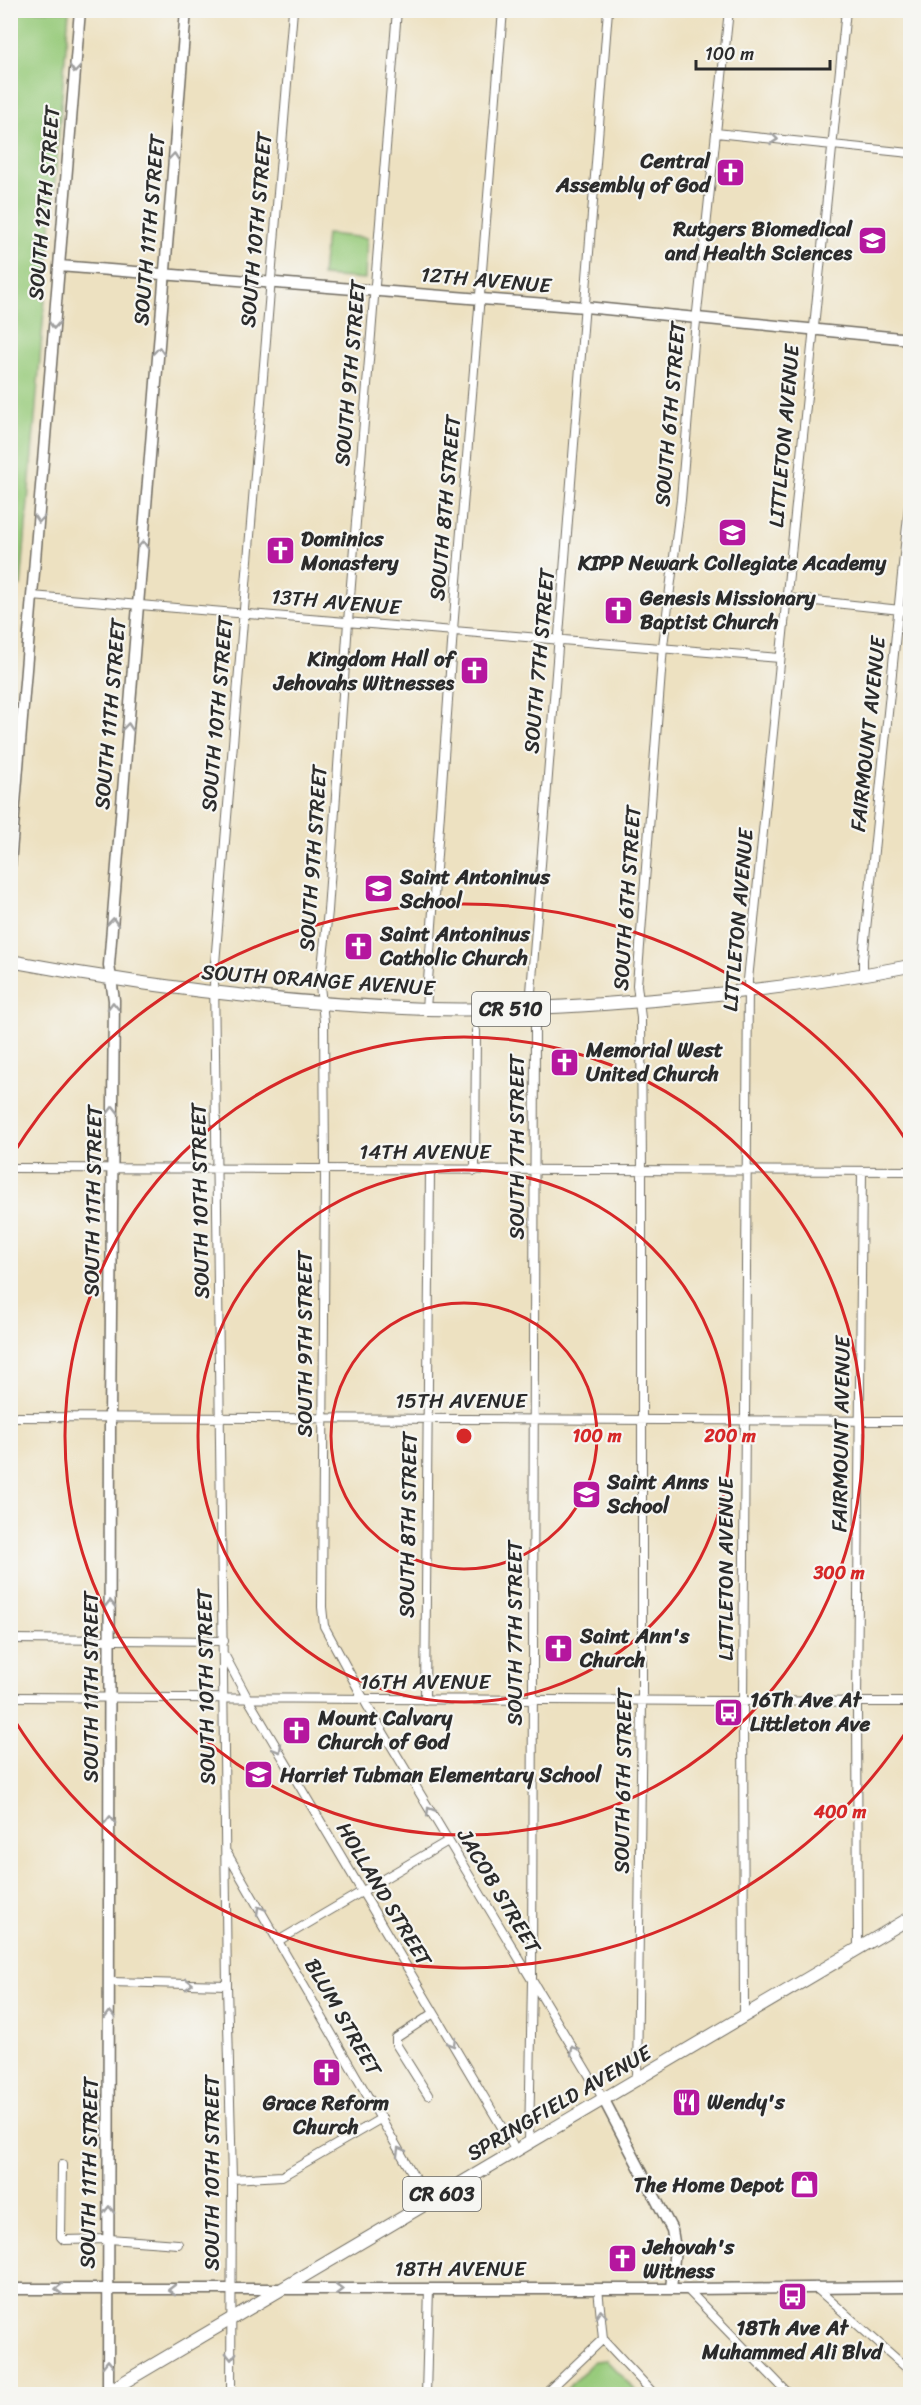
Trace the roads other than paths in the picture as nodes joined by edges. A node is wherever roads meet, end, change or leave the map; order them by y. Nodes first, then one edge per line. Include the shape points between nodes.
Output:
1 (80, 10) edge
2 (186, 10) edge
3 (293, 10) edge
4 (397, 10) edge
5 (503, 10) edge
6 (608, 10) edge
7 (729, 10) edge
8 (846, 10) edge
9 (716, 133) junction
10 (832, 145) junction
11 (910, 153) edge
12 (58, 266) junction
13 (165, 274) junction
14 (270, 283) junction
15 (375, 290) junction
16 (480, 299) junction
17 (585, 307) junction
18 (697, 318) junction
19 (813, 329) junction
20 (910, 339) edge
21 (910, 496) edge
22 (32, 596) junction
23 (787, 598) junction
24 (138, 604) junction
25 (899, 610) junction
26 (910, 611) edge
27 (244, 612) junction
28 (348, 622) junction
29 (453, 630) junction
30 (558, 638) junction
31 (663, 646) junction
32 (780, 658) junction
33 (10, 865) edge
34 (10, 961) edge
35 (910, 966) edge
36 (863, 975) junction
37 (110, 980) junction
38 (747, 991) junction
39 (215, 993) junction
40 (638, 1002) junction
41 (322, 1003) junction
42 (533, 1008) junction
43 (426, 1009) junction
44 (476, 1031) dead end
45 (10, 1168) edge
46 (112, 1168) junction
47 (218, 1169) junction
48 (325, 1170) junction
49 (429, 1170) junction
50 (475, 1171) junction
51 (535, 1171) junction
52 (642, 1171) junction
53 (747, 1171) junction
54 (862, 1171) junction
55 (910, 1171) edge
56 (10, 1417) edge
57 (110, 1418) junction
58 (221, 1418) junction
59 (323, 1418) junction
60 (427, 1419) junction
61 (534, 1419) junction
62 (642, 1420) junction
63 (745, 1420) junction
64 (859, 1420) junction
65 (910, 1421) edge
66 (10, 1639) edge
67 (110, 1641) junction
68 (224, 1641) junction
69 (224, 1653) junction
70 (10, 1697) edge
71 (110, 1698) junction
72 (224, 1698) junction
73 (248, 1698) junction
74 (363, 1699) junction
75 (425, 1700) junction
76 (533, 1700) junction
77 (642, 1701) junction
78 (743, 1702) junction
79 (856, 1702) junction
80 (910, 1702) edge
81 (448, 1840) junction
82 (226, 1851) junction
83 (362, 1891) junction
84 (910, 1918) edge
85 (278, 1941) junction
86 (858, 1949) junction
87 (532, 1980) junction
88 (110, 1982) junction
89 (227, 1985) junction
90 (434, 2013) junction
91 (744, 2016) junction
92 (638, 2080) junction
93 (428, 2095) dead end
94 (604, 2100) junction
95 (382, 2118) junction
96 (529, 2143) junction
97 (516, 2151) junction
98 (62, 2164) dead end
99 (232, 2179) junction
100 (429, 2202) junction
101 (109, 2239) junction
102 (178, 2244) dead end
103 (910, 2286) edge
104 (814, 2287) junction
105 (429, 2288) junction
106 (598, 2288) junction
107 (10, 2289) edge
108 (280, 2289) junction
109 (671, 2289) junction
110 (687, 2289) junction
111 (107, 2290) junction
112 (230, 2290) junction
113 (231, 2318) junction
114 (603, 2339) junction
115 (910, 2372) edge
116 (107, 2394) edge
117 (231, 2394) edge
118 (426, 2394) edge
119 (545, 2394) edge
120 (654, 2394) edge
121 (789, 2394) edge

1 -> 12 street, SOUTH 12TH STREET
13 -> 2 street, SOUTH 11TH STREET
3 - 14 street, SOUTH 10TH STREET
4 - 15 street, SOUTH 9TH STREET
5 - 16 street, SOUTH 8TH STREET
6 - 17 street, SOUTH 7TH STREET
7 - 9 street, SOUTH 6TH STREET
8 - 10 street, LITTLETON AVENUE
9 -> 10 street
9 - 18 street, SOUTH 6TH STREET
10 - 11 street
10 - 19 street, LITTLETON AVENUE
12 - 13 street, 12TH AVENUE
12 -> 22 street, SOUTH 12TH STREET
13 - 14 street, 12TH AVENUE
24 -> 13 street, SOUTH 11TH STREET
14 - 15 street, 12TH AVENUE
14 - 27 street, SOUTH 10TH STREET
15 - 16 street, 12TH AVENUE
15 - 28 street, SOUTH 9TH STREET
16 - 17 street, 12TH AVENUE
16 - 29 street, SOUTH 8TH STREET
17 - 18 street, 12TH AVENUE
17 - 30 street, SOUTH 7TH STREET
18 - 19 street, 12TH AVENUE
18 - 31 street, SOUTH 6TH STREET
19 - 20 street, 12TH AVENUE
19 - 23 street, LITTLETON AVENUE
21 - 25 street, FAIRMOUNT AVENUE
22 - 24 street, 13TH AVENUE
22 - 33 street, SOUTH 12TH STREET
23 - 25 street
23 - 32 street, LITTLETON AVENUE
24 - 27 street, 13TH AVENUE
37 -> 24 street, SOUTH 11TH STREET
25 - 26 street
25 - 36 street, FAIRMOUNT AVENUE
27 - 28 street, 13TH AVENUE
27 - 39 street, SOUTH 10TH STREET
28 - 29 street, 13TH AVENUE
28 - 41 street, SOUTH 9TH STREET via 320,986
29 - 30 street, 13TH AVENUE
29 - 43 street, SOUTH 8TH STREET
30 - 31 street, 13TH AVENUE
30 - 42 street, SOUTH 7TH STREET via 531,992
31 - 32 street, 13TH AVENUE
31 - 40 street, SOUTH 6TH STREET
32 - 38 street, LITTLETON AVENUE
34 - 37 main road, SOUTH ORANGE AVENUE / CR 510
35 - 36 main road, SOUTH ORANGE AVENUE / CR 510
36 - 38 main road, SOUTH ORANGE AVENUE / CR 510
37 - 39 main road, SOUTH ORANGE AVENUE / CR 510
46 -> 37 street, SOUTH 11TH STREET via 114,1000
38 - 40 main road, SOUTH ORANGE AVENUE / CR 510
38 - 53 street, LITTLETON AVENUE
39 - 41 main road, SOUTH ORANGE AVENUE / CR 510
39 - 47 street, SOUTH 10TH STREET
40 - 42 main road, SOUTH ORANGE AVENUE / CR 510
40 - 52 street, SOUTH 6TH STREET
41 - 43 main road, SOUTH ORANGE AVENUE / CR 510
41 - 48 street, SOUTH 9TH STREET
42 - 43 main road, SOUTH ORANGE AVENUE / CR 510
42 - 51 street, SOUTH 7TH STREET
44 - 50 street
45 - 46 street, 14TH AVENUE
46 - 47 street, 14TH AVENUE
46 - 57 street, SOUTH 11TH STREET
47 - 48 street, 14TH AVENUE
47 - 58 street, SOUTH 10TH STREET
48 - 49 street, 14TH AVENUE
48 - 59 street, SOUTH 9TH STREET
49 - 50 street, 14TH AVENUE
49 - 60 street, SOUTH 8TH STREET
50 - 51 street, 14TH AVENUE
51 - 52 street, 14TH AVENUE
51 - 61 street, SOUTH 7TH STREET
52 - 53 street, 14TH AVENUE
52 - 62 street, SOUTH 6TH STREET
53 - 54 street, 14TH AVENUE
53 - 63 street, LITTLETON AVENUE
54 - 55 street, 14TH AVENUE
54 - 64 street, FAIRMOUNT AVENUE
56 - 57 street, 15TH AVENUE
57 - 58 street, 15TH AVENUE
67 -> 57 street, SOUTH 11TH STREET
58 - 59 street, 15TH AVENUE
58 - 68 street, SOUTH 10TH STREET
59 - 60 street, 15TH AVENUE
59 - 74 street, SOUTH 9TH STREET via 324,1626
60 - 61 street, 15TH AVENUE
60 - 75 street, SOUTH 8TH STREET
61 - 62 street, 15TH AVENUE
61 - 76 street, SOUTH 7TH STREET
62 - 63 street, 15TH AVENUE
62 - 77 street, SOUTH 6TH STREET
63 - 64 street, 15TH AVENUE
63 - 78 street, LITTLETON AVENUE
64 - 65 street, 15TH AVENUE
64 - 79 street, FAIRMOUNT AVENUE
66 - 67 street
67 - 68 street
67 - 71 street, SOUTH 11TH STREET
68 - 69 street, SOUTH 10TH STREET
69 - 72 street, SOUTH 10TH STREET
69 - 73 street, HOLLAND STREET
70 - 71 street, 16TH AVENUE
71 - 72 street, 16TH AVENUE
88 -> 71 street, SOUTH 11TH STREET
72 - 73 street, 16TH AVENUE
72 - 82 street, SOUTH 10TH STREET
73 - 74 street, 16TH AVENUE
73 -> 83 street, HOLLAND STREET
74 - 75 street, 16TH AVENUE
81 -> 74 street, JACOB STREET
75 - 76 street, 16TH AVENUE
76 - 77 street, 16TH AVENUE
76 - 87 street, SOUTH 7TH STREET
77 - 78 street, 16TH AVENUE
77 - 92 street, SOUTH 6TH STREET
78 - 79 street, 16TH AVENUE
78 - 91 street, LITTLETON AVENUE
79 - 80 street, 16TH AVENUE
79 - 86 street, FAIRMOUNT AVENUE
81 - 83 street
81 - 87 street, JACOB STREET
85 -> 82 street, BLUM STREET
82 - 89 street, SOUTH 10TH STREET
83 - 85 street
83 - 90 street, HOLLAND STREET
84 - 86 main road, SPRINGFIELD AVENUE / CR 603
85 - 95 street, BLUM STREET
86 - 91 main road, SPRINGFIELD AVENUE / CR 603
94 -> 87 street, JACOB STREET
87 - 96 street, SOUTH 7TH STREET
88 -> 89 street
101 -> 88 street, SOUTH 11TH STREET
89 - 99 street, SOUTH 10TH STREET
90 - 93 street via 396,2038
90 -> 97 street, HOLLAND STREET
91 - 92 main road, SPRINGFIELD AVENUE / CR 603
92 - 94 main road, SPRINGFIELD AVENUE / CR 603
94 - 96 main road, SPRINGFIELD AVENUE / CR 603
94 - 109 street via 672,2230 675,2248
95 - 99 street via 282,2176
100 -> 95 street, BLUM STREET
96 - 97 main road, SPRINGFIELD AVENUE / CR 603
97 - 100 main road, SPRINGFIELD AVENUE / CR 603
98 - 101 street via 61,2237
99 - 112 street, SOUTH 10TH STREET
100 - 108 main road, SPRINGFIELD AVENUE / CR 603
101 - 102 street
101 - 111 street, SOUTH 11TH STREET
103 - 104 street, 18TH AVENUE
104 - 110 street, 18TH AVENUE
104 - 115 street
105 - 106 street, 18TH AVENUE
108 -> 105 street, 18TH AVENUE
105 - 118 street
106 - 109 street, 18TH AVENUE
114 -> 106 street
111 -> 107 street, 18TH AVENUE
108 - 112 street, 18TH AVENUE
108 - 113 main road, SPRINGFIELD AVENUE / CR 603
109 - 110 street, 18TH AVENUE
110 - 121 street
112 -> 111 street, 18TH AVENUE
116 -> 111 street, SOUTH 11TH STREET
112 - 113 street, SOUTH 10TH STREET
113 - 116 main road, SPRINGFIELD AVENUE / CR 603
113 -> 117 street, SOUTH 10TH STREET
114 - 119 street
114 - 120 street

